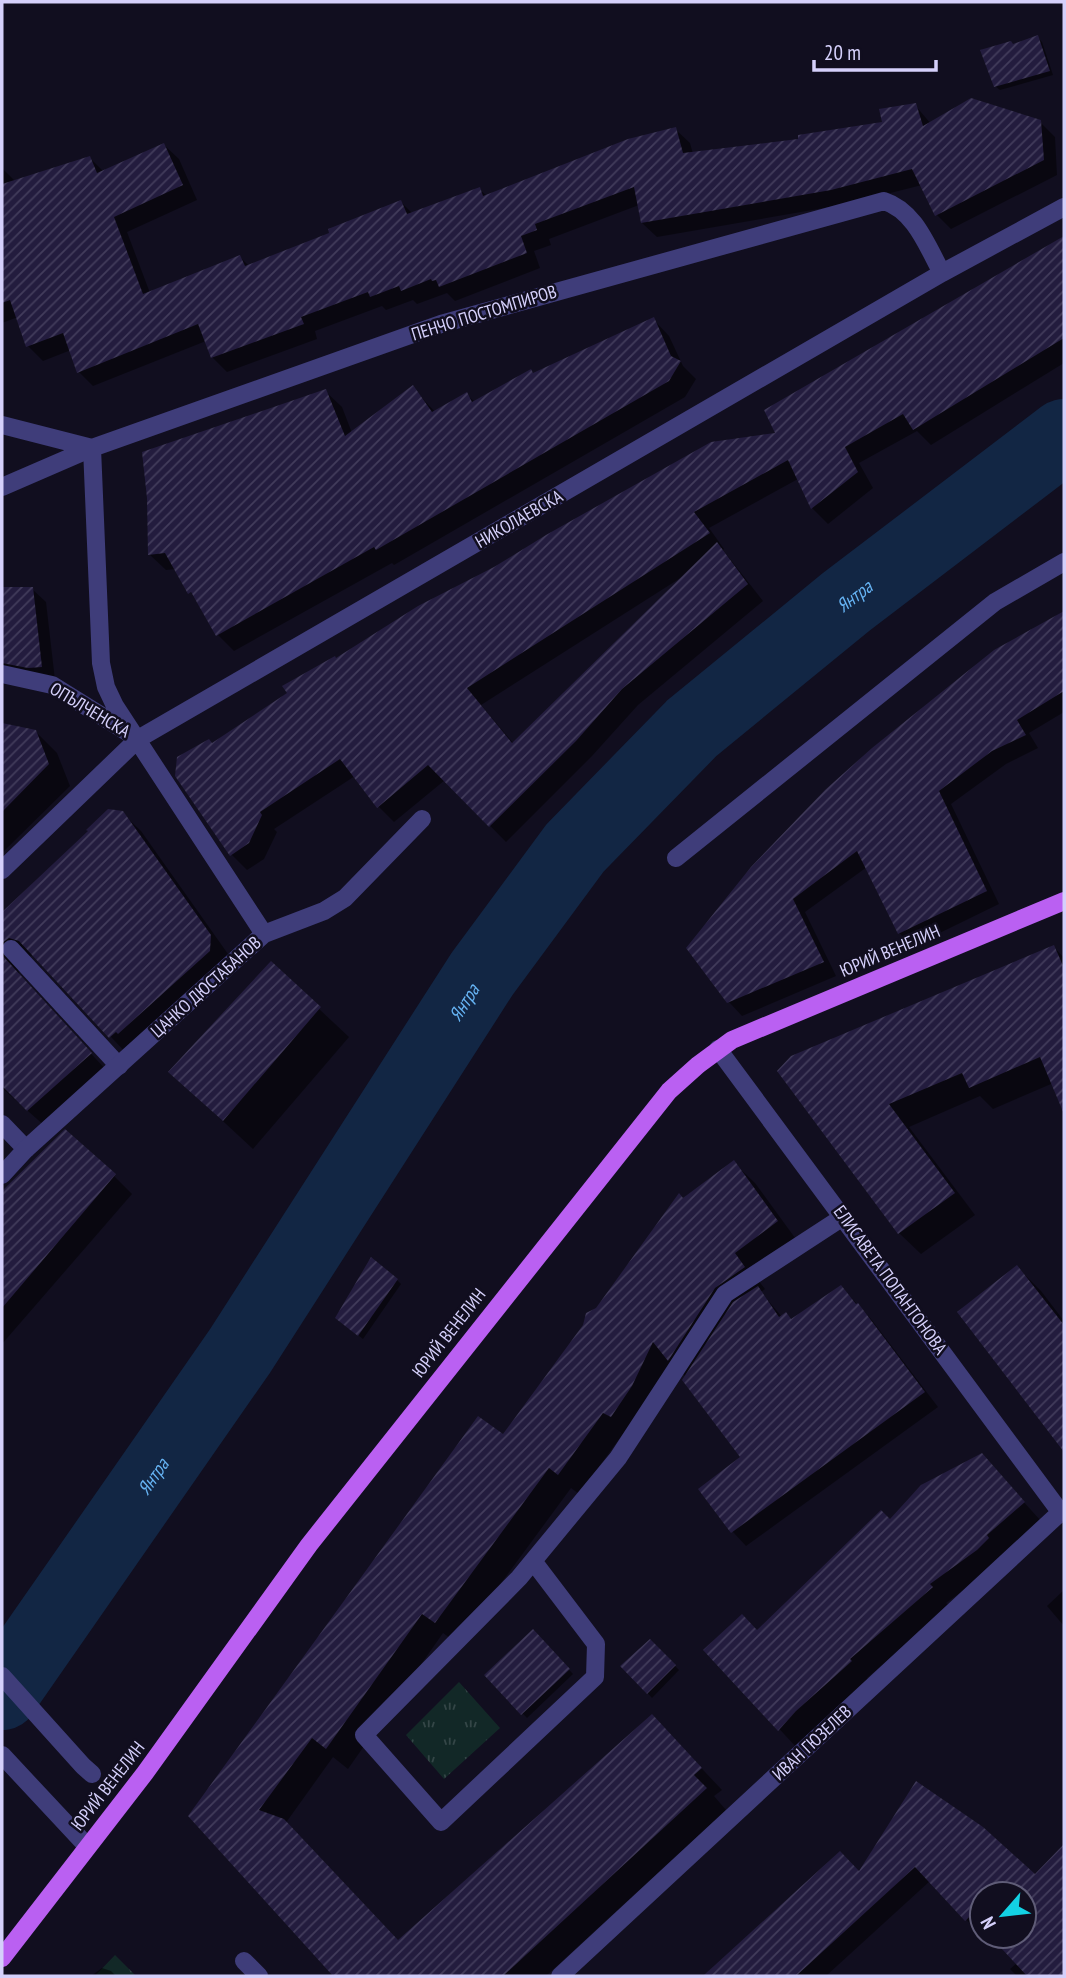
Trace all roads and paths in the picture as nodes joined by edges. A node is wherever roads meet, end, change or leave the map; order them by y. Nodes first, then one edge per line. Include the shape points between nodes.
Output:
1 (1064, 207) edge
2 (942, 273) junction
3 (2, 425) edge
4 (92, 448) junction
5 (2, 486) edge
6 (1064, 562) edge
7 (2, 674) edge
8 (138, 739) junction
9 (422, 819) dead end
10 (676, 858) dead end
11 (2, 870) edge
12 (1064, 901) edge
13 (264, 934) junction
14 (11, 949) dead end
15 (718, 1049) junction
16 (118, 1066) junction
17 (2, 1124) edge
18 (26, 1149) junction
19 (2, 1175) edge
20 (843, 1217) junction
21 (1062, 1511) edge
22 (533, 1561) junction
23 (2, 1676) edge
24 (2, 1755) edge
25 (88, 1770) dead end
26 (87, 1846) junction
27 (2, 1958) edge
28 (244, 1961) dead end
29 (259, 1976) edge
30 (560, 1976) edge

1 - 2 street, НИКОЛАЕВСКА
2 - 4 street, ПЕНЧО ПОСТОМПИРОВ via 909,216 884,201 441,324
2 - 8 street, НИКОЛАЕВСКА
3 - 4 street
4 - 5 street, ПЕНЧО ПОСТОМПИРОВ
4 - 8 street via 101,663 115,706
6 - 10 street via 995,602
7 - 8 street, ОПЪЛЧЕНСКА via 52,685
8 - 11 street, НИКОЛАЕВСКА
8 - 13 street
9 - 13 street, ЦАНКО ДЮСТАБАНОВ via 345,898
12 - 15 main road, ЮРИЙ ВЕНЕЛИН
13 - 16 street, ЦАНКО ДЮСТАБАНОВ
14 - 16 street
15 - 20 street, ЕЛИСАВЕТА ПОПАНТОНОВА
15 - 26 main road, ЮРИЙ ВЕНЕЛИН via 639,1126 309,1545
16 - 18 street, ЦАНКО ДЮСТАБАНОВ
17 - 18 street
18 - 19 street, ЦАНКО ДЮСТАБАНОВ
20 - 21 street, ЕЛИСАВЕТА ПОПАНТОНОВА
20 - 22 street via 725,1294 618,1458
21 - 30 street, ИВАН ГЮЗЕЛЕВ
22 - 22 street via 364,1735 441,1822 595,1677 596,1644
23 - 25 street
24 - 26 street
26 - 27 main road, ЮРИЙ ВЕНЕЛИН
28 - 29 street

